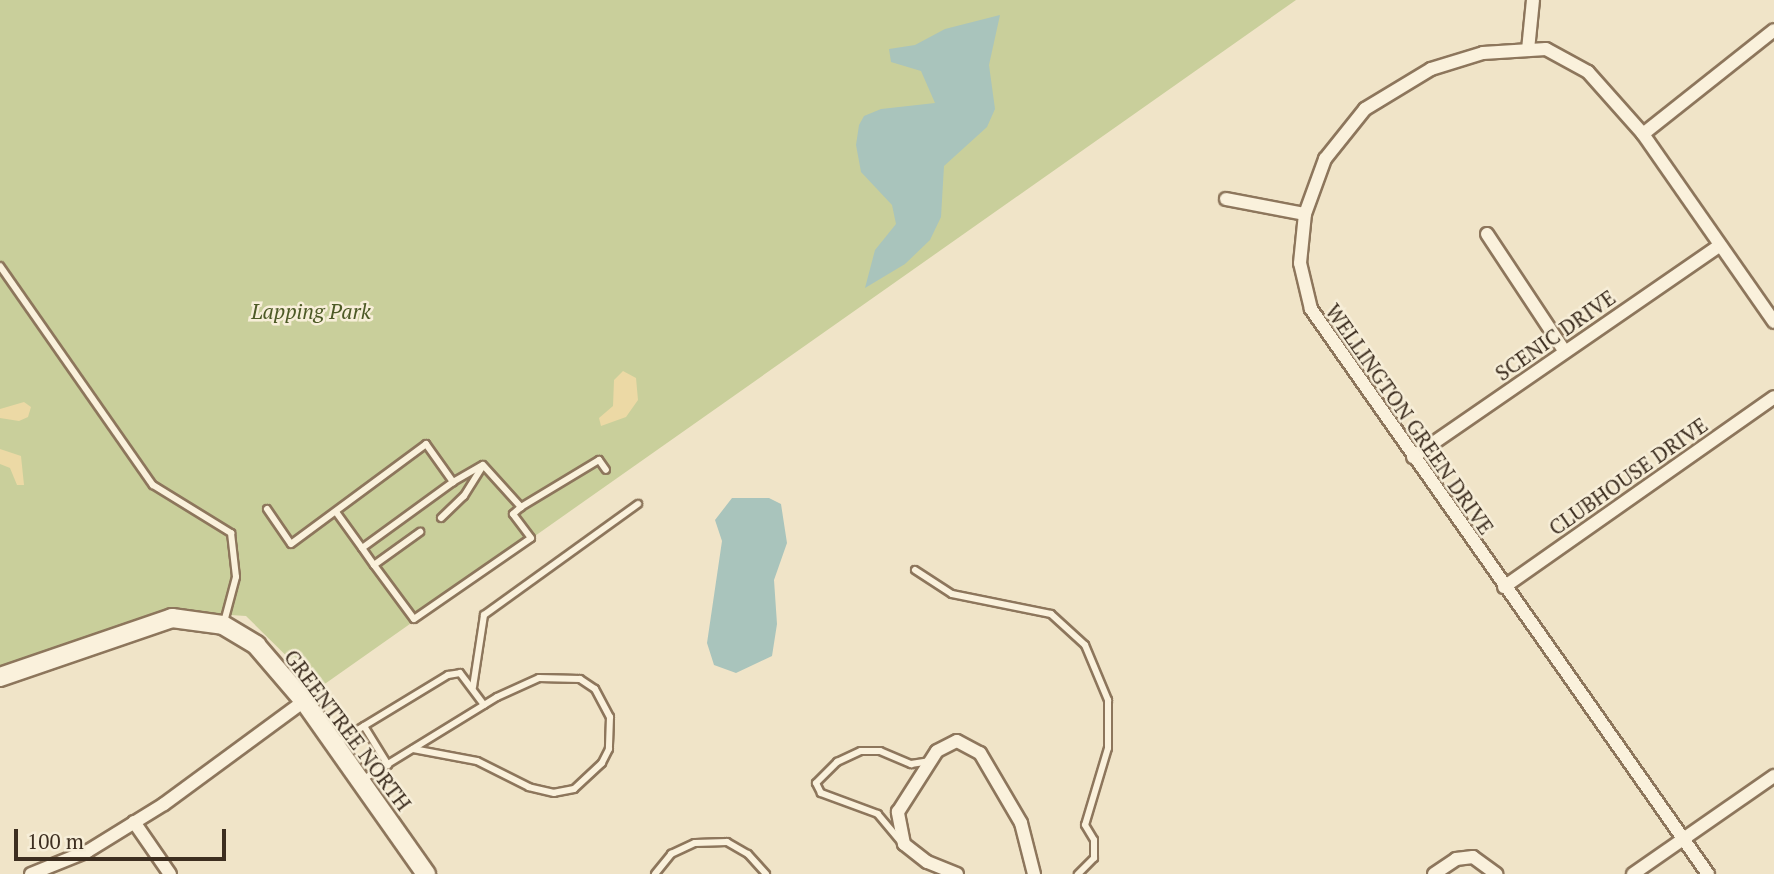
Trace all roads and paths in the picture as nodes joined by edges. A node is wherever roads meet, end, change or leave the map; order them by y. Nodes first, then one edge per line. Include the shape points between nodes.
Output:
1 (1533, 0) edge
2 (1774, 30) edge
3 (1528, 50) junction
4 (1643, 134) junction
5 (1226, 199) dead end
6 (1306, 214) junction
7 (1487, 234) dead end
8 (1720, 245) junction
9 (0, 266) edge
10 (1774, 322) edge
11 (1565, 352) junction
12 (1774, 397) edge
13 (1413, 457) junction
14 (483, 465) junction
15 (606, 470) dead end
16 (453, 482) junction
17 (638, 504) dead end
18 (521, 507) junction
19 (267, 509) dead end
20 (336, 512) junction
21 (441, 518) dead end
22 (420, 532) dead end
23 (362, 548) junction
24 (374, 565) junction
25 (915, 570) dead end
26 (1504, 587) junction
27 (223, 625) junction
28 (0, 677) edge
29 (473, 687) junction
30 (304, 701) junction
31 (484, 705) junction
32 (364, 726) junction
33 (334, 744) junction
34 (413, 749) junction
35 (931, 760) junction
36 (388, 765) junction
37 (1774, 776) edge
38 (360, 781) junction
39 (134, 822) junction
40 (1685, 838) junction
41 (904, 844) junction
42 (31, 874) edge
43 (170, 874) edge
44 (426, 874) edge
45 (655, 874) edge
46 (766, 874) edge
47 (957, 874) edge
48 (1034, 874) edge
49 (1079, 874) edge
50 (1434, 874) edge
51 (1496, 874) edge
52 (1633, 874) edge
53 (1708, 874) edge

1 - 3 street
2 - 4 street
3 - 4 street, WELLINGTON GREEN DRIVE via 1546,49 1588,72
3 - 6 street, WELLINGTON GREEN DRIVE via 1483,53 1431,69 1365,108 1325,159
4 - 8 street, WELLINGTON GREEN DRIVE
5 - 6 street
6 - 13 street, WELLINGTON GREEN DRIVE via 1300,263 1311,309
7 - 11 street
8 - 10 street, WELLINGTON GREEN DRIVE
8 - 11 street, SCENIC DRIVE
9 - 27 lane via 153,485 231,533 236,577
11 - 13 street, SCENIC DRIVE
12 - 26 street, CLUBHOUSE DRIVE
13 - 26 street, WELLINGTON GREEN DRIVE
14 - 16 lane
14 - 18 lane
14 - 21 lane via 464,496
15 - 18 lane via 599,460
16 - 20 lane via 426,444
16 - 23 lane
17 - 29 lane via 484,615
18 - 24 lane via 513,514 531,538 414,619
19 - 20 lane via 291,544
20 - 23 lane
22 - 24 lane
23 - 24 lane
25 - 49 lane via 952,594 1051,614 1084,645 1108,700 1108,748 1086,825 1094,840 1094,858
26 - 40 street, WELLINGTON GREEN DRIVE
27 - 28 main road via 172,618
27 - 30 main road, GREENTREE NORTH via 256,645
29 - 31 lane
29 - 32 lane via 460,673 448,675
30 - 33 main road, GREENTREE NORTH
30 - 39 street
31 - 34 lane
31 - 34 lane via 539,678 580,679 605,701 612,732 609,749 587,780 574,789 554,793 529,787 477,761
32 - 33 lane
32 - 36 lane
33 - 38 main road, GREENTREE NORTH
34 - 36 lane
35 - 41 street via 898,812
35 - 41 lane via 911,764 880,751 861,751 837,762 816,783 821,793 878,814
35 - 48 street via 937,751 957,741 980,752 1021,823
36 - 38 lane
37 - 40 street
38 - 44 main road, GREENTREE NORTH
39 - 42 street via 88,851
39 - 43 street
40 - 52 street
40 - 53 street, WELLINGTON GREEN DRIVE
41 - 47 street via 927,862
45 - 46 lane via 671,854 695,843 727,842 748,854
50 - 51 street via 1456,859 1473,858

